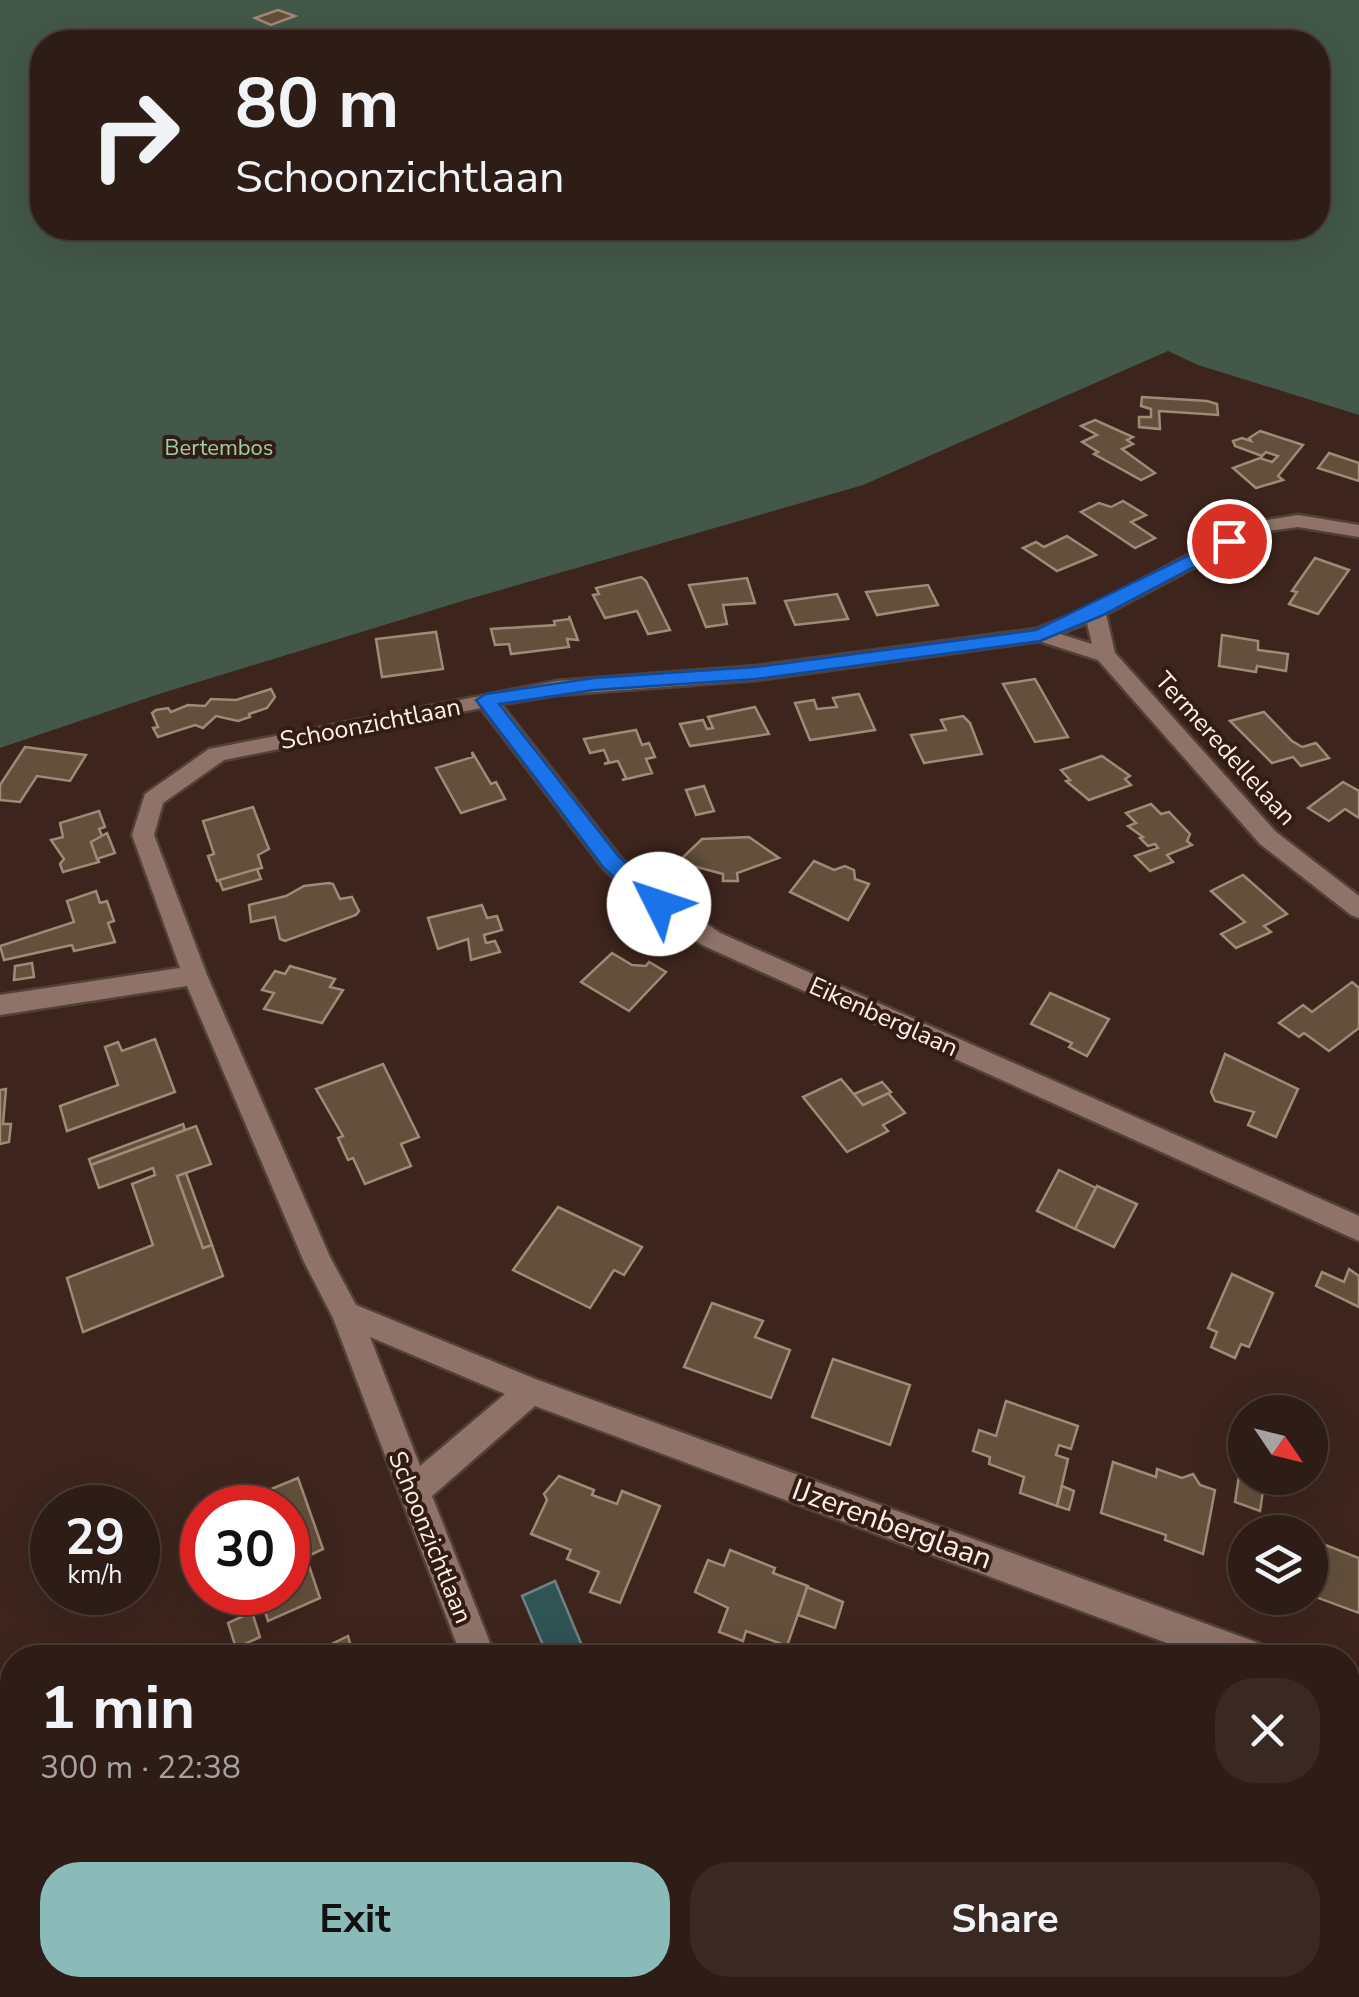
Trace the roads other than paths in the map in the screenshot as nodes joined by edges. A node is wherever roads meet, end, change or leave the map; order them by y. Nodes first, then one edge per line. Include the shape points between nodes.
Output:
1 (1359, 531) edge
2 (1095, 612) junction
3 (1040, 635) junction
4 (1105, 655) junction
5 (486, 700) junction
6 (1359, 909) edge
7 (195, 976) junction
8 (0, 1005) edge
9 (1359, 1229) edge
10 (346, 1314) junction
11 (531, 1392) junction
12 (412, 1492) junction
13 (474, 1645) edge
14 (1218, 1645) edge

1 - 2 street, Schoonzichtlaan via 1298,522 1256,526
2 - 3 street, Schoonzichtlaan
2 - 4 street, Termeredellelaan
3 - 4 street
3 - 5 street, Schoonzichtlaan
4 - 6 street, Termeredellelaan via 1268,838
5 - 7 street, Schoonzichtlaan via 217,754 153,799 142,835
5 - 9 street, Eikenberglaan via 612,863 711,938
7 - 8 street
7 - 10 street, Schoonzichtlaan
10 - 11 street, IJzerenberglaan
10 - 12 street, Schoonzichtlaan
11 - 12 street
11 - 14 street, IJzerenberglaan
12 - 13 street, Schoonzichtlaan

